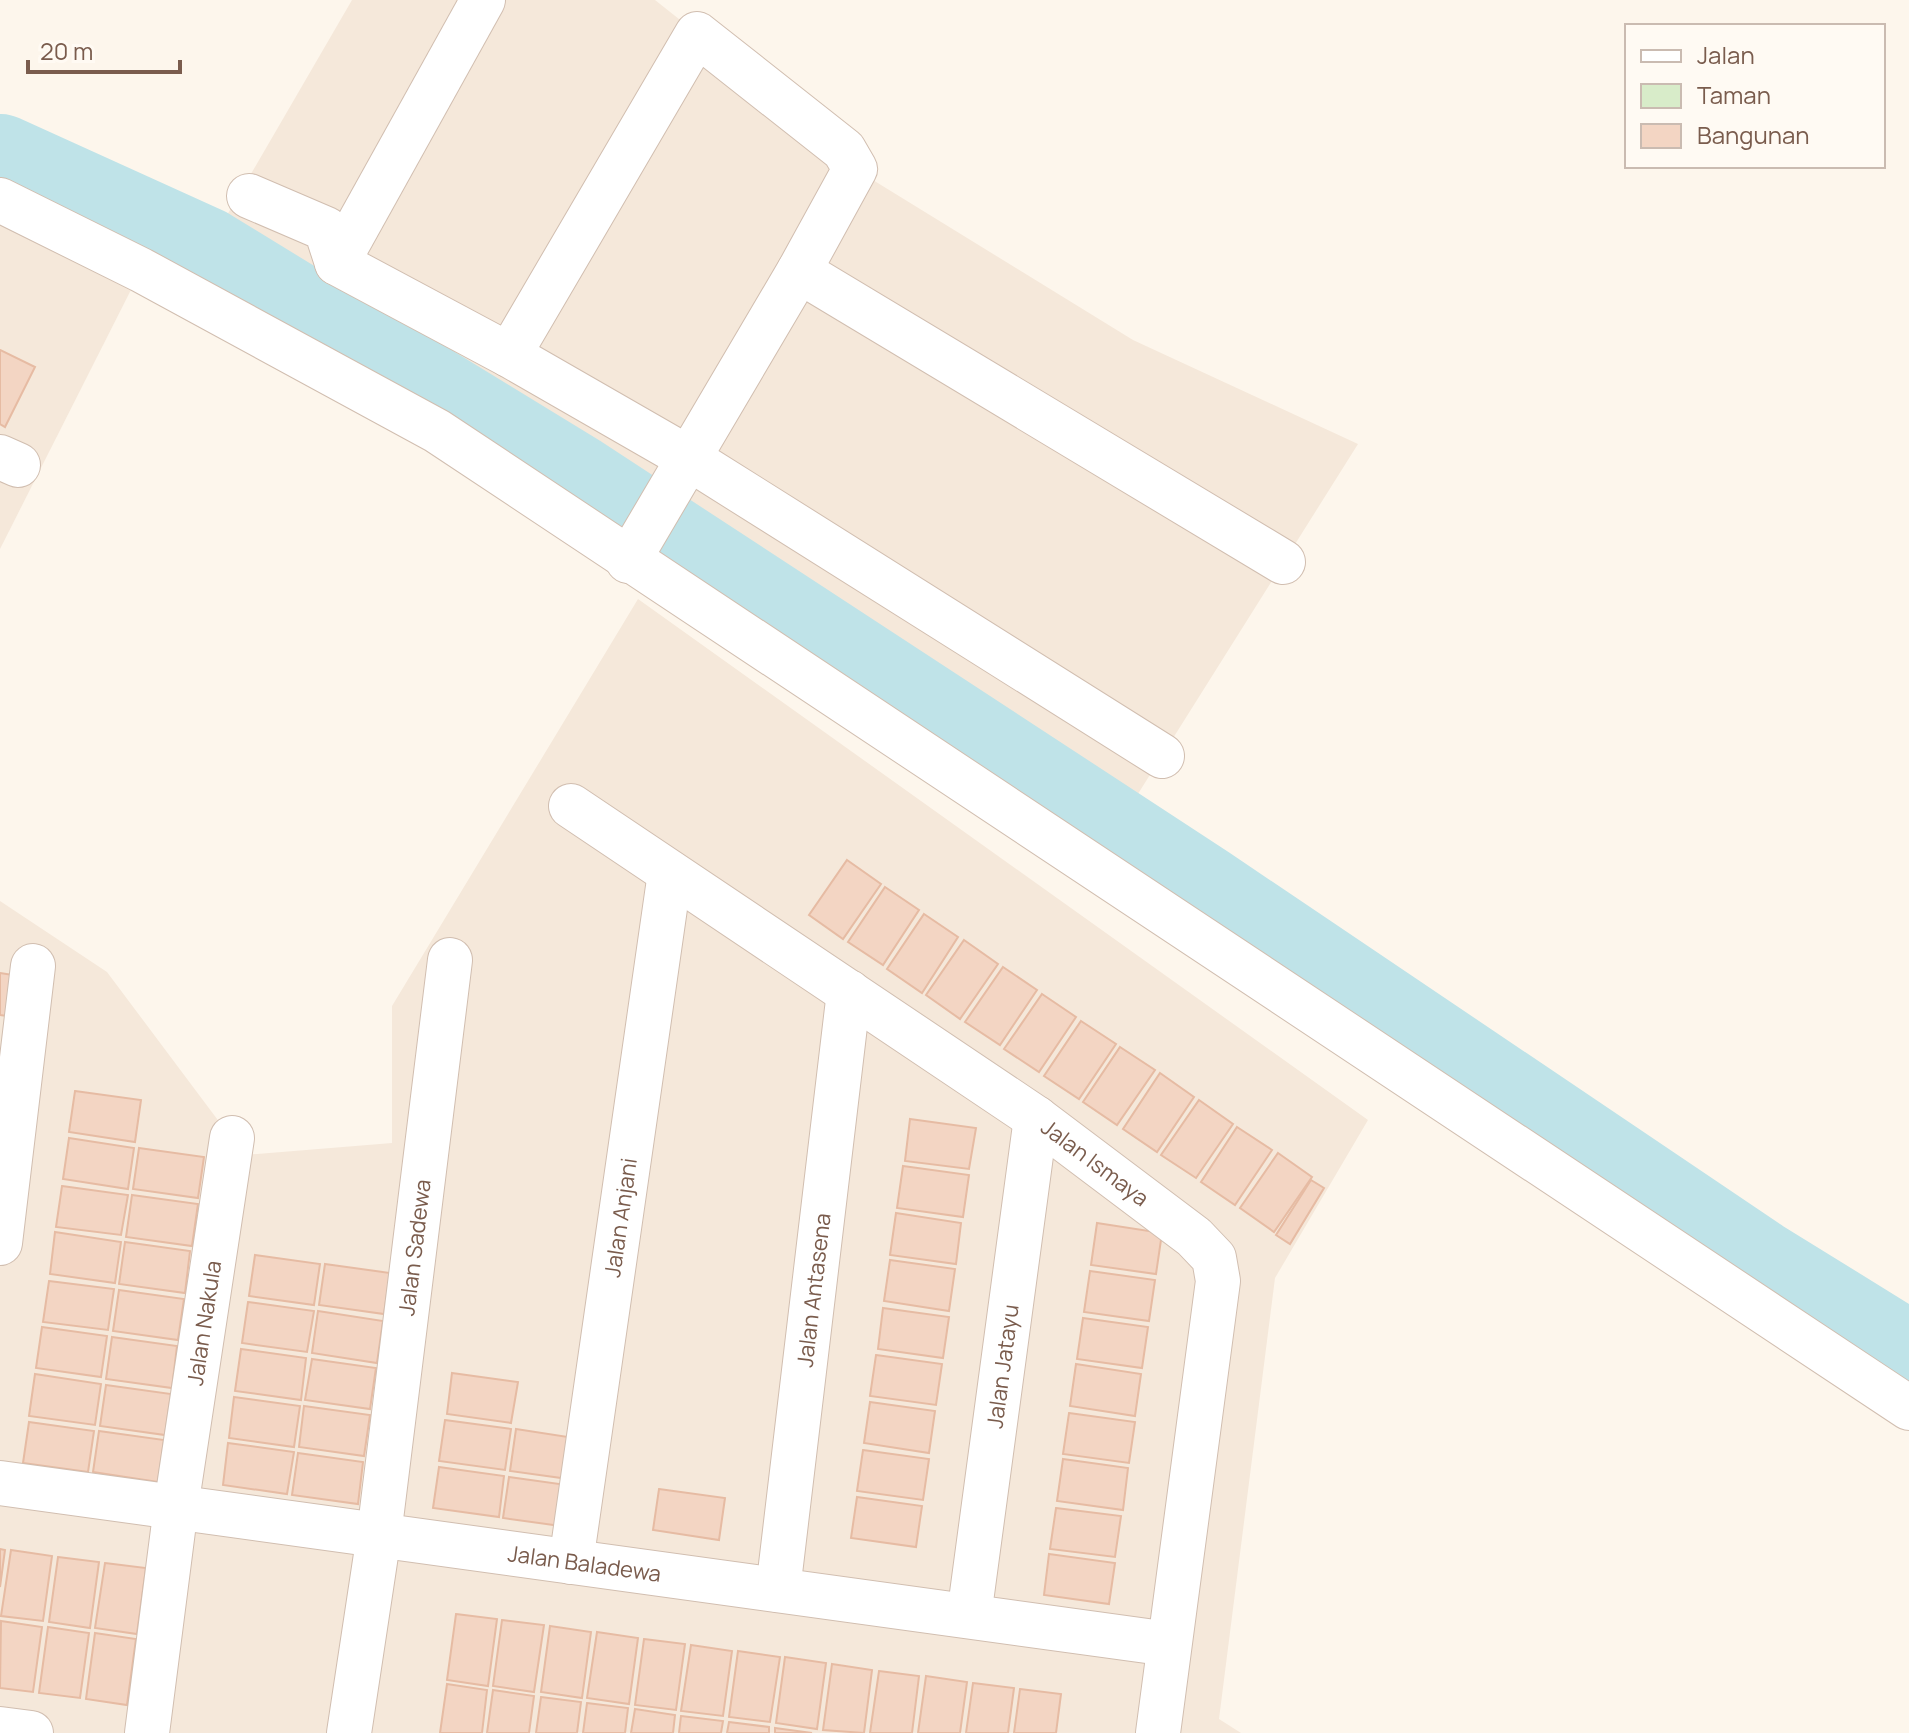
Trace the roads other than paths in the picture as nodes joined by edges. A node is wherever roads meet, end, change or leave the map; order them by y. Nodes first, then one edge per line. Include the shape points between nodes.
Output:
1 (483, 0) edge
2 (249, 196) dead end
3 (0, 200) edge
4 (337, 263) junction
5 (799, 271) junction
6 (509, 355) junction
7 (690, 459) junction
8 (637, 544) junction
9 (1283, 562) dead end
10 (1162, 756) dead end
11 (571, 806) dead end
12 (670, 873) junction
13 (450, 960) dead end
14 (33, 966) dead end
15 (849, 992) junction
16 (1036, 1118) junction
17 (232, 1138) dead end
18 (0, 1243) edge
19 (1909, 1408) edge
20 (0, 1483) edge
21 (176, 1507) junction
22 (379, 1535) junction
23 (571, 1562) junction
24 (778, 1590) junction
25 (969, 1616) junction
26 (1169, 1644) junction
27 (0, 1729) edge
28 (31, 1733) edge
29 (147, 1733) edge
30 (349, 1733) edge
31 (1158, 1733) edge

1 - 4 street
2 - 4 street via 326,229
3 - 8 street via 141,270
4 - 6 street
5 - 6 street via 855,169 844,150 697,34
5 - 7 street
5 - 9 street
6 - 7 street
7 - 8 street
7 - 10 street
8 - 19 street
11 - 12 street, Jalan Ismaya
12 - 15 street, Jalan Ismaya
12 - 23 street, Jalan Anjani
13 - 22 street, Jalan Sadewa
14 - 18 street
15 - 16 street, Jalan Ismaya
15 - 24 street, Jalan Antasena
16 - 25 street, Jalan Jatayu
16 - 26 street, Jalan Ismaya via 1194,1237 1214,1258 1218,1281
17 - 21 street, Jalan Nakula
20 - 21 street, Jalan Baladewa
21 - 22 street, Jalan Baladewa
21 - 29 street, Jalan Nakula
22 - 23 street, Jalan Baladewa
22 - 30 street, Jalan Sadewa
23 - 24 street, Jalan Baladewa
24 - 25 street, Jalan Baladewa
25 - 26 street, Jalan Baladewa
26 - 31 street, Jalan Ismaya
27 - 28 street

